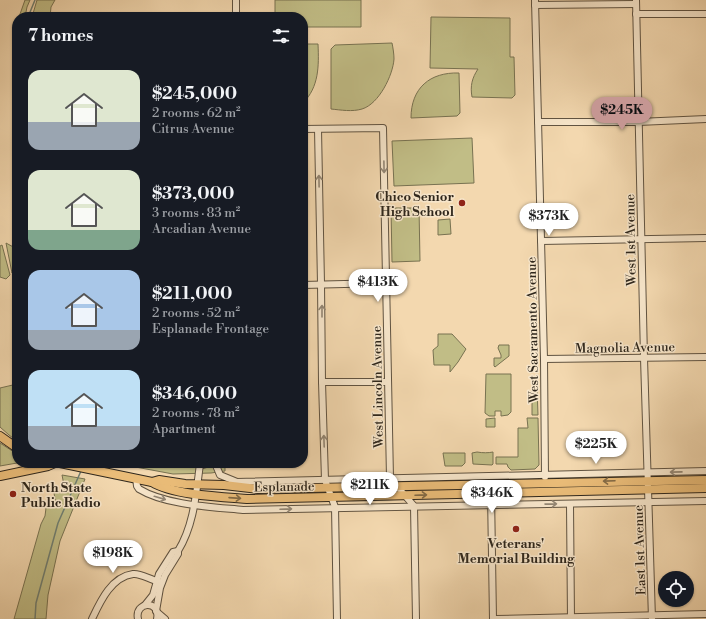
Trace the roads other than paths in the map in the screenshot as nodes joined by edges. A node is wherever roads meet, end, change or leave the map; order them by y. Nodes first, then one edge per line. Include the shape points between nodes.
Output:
1 (236, 0) edge
2 (535, 2) edge
3 (636, 2) edge
4 (236, 12) edge
5 (636, 14) junction
6 (706, 14) edge
7 (706, 119) edge
8 (538, 122) junction
9 (638, 122) junction
10 (308, 129) edge
11 (318, 129) junction
12 (706, 238) edge
13 (641, 240) junction
14 (541, 241) junction
15 (386, 283) junction
16 (321, 284) junction
17 (308, 285) edge
18 (706, 357) edge
19 (644, 358) junction
20 (544, 359) junction
21 (322, 382) junction
22 (388, 382) junction
23 (0, 436) edge
24 (12, 444) edge
25 (38, 468) edge
26 (86, 468) edge
27 (199, 468) edge
28 (217, 468) edge
29 (706, 471) edge
30 (0, 476) edge
31 (647, 476) junction
32 (136, 478) junction
33 (390, 478) junction
34 (706, 480) edge
35 (152, 482) junction
36 (545, 483) junction
37 (326, 484) junction
38 (197, 485) junction
39 (396, 486) junction
40 (706, 488) edge
41 (648, 489) junction
42 (491, 493) junction
43 (196, 494) junction
44 (405, 496) junction
45 (331, 497) junction
46 (706, 501) edge
47 (649, 502) junction
48 (195, 504) junction
49 (570, 504) junction
50 (491, 505) junction
51 (414, 506) junction
52 (335, 507) junction
53 (178, 551) junction
54 (156, 582) junction
55 (145, 605) junction
56 (157, 614) edge
57 (706, 614) edge
58 (652, 617) edge
59 (138, 618) edge
60 (571, 618) edge
61 (92, 619) edge
62 (165, 619) edge
63 (337, 619) edge
64 (416, 619) edge
65 (493, 619) edge
66 (496, 619) edge

1 - 4 street
2 - 3 street
2 - 8 street, West Sacramento Avenue
3 - 5 street, West 1st Avenue
5 - 6 street
5 - 9 street, West 1st Avenue
7 - 9 street
8 - 9 street
8 - 14 street, West Sacramento Avenue
9 - 13 street, West 1st Avenue
10 - 11 street
11 -> 15 street, West Lincoln Avenue via 383,128
16 -> 11 street
12 - 13 street
13 - 14 street
13 - 19 street, West 1st Avenue
14 - 20 street, West Sacramento Avenue
15 - 16 street
15 - 22 street, West Lincoln Avenue
16 - 17 street
21 -> 16 street
18 - 19 street, Magnolia Avenue
19 - 20 street, Magnolia Avenue
19 - 31 street, West 1st Avenue
20 - 36 street, West Sacramento Avenue
21 - 22 street
37 -> 21 street
22 - 33 street, West Lincoln Avenue
23 - 24 main road
25 - 30 main road
26 - 32 main road, Esplanade
27 - 38 street
28 - 37 street via 221,476 237,482
29 -> 31 street
31 - 34 main road, Esplanade
31 -> 36 main road, Esplanade via 577,483
31 - 41 street, East 1st Avenue
32 - 35 main road, Esplanade
32 -> 48 street via 137,486 142,491 160,498
33 - 36 street
33 - 37 street
33 - 39 street
35 - 38 main road, Esplanade via 159,480
35 - 43 main road, Esplanade
36 - 39 main road, Esplanade
36 - 41 main road, Esplanade
36 - 42 main road, Esplanade
37 - 38 main road, Esplanade via 258,489
37 - 39 main road, Esplanade
37 - 45 street
38 - 43 street
39 - 44 street
40 - 41 main road, Esplanade
41 - 47 street, East 1st Avenue
44 -> 42 main road, Esplanade
42 - 50 street
43 -> 45 main road, Esplanade via 247,498
43 - 48 street
44 - 45 main road, Esplanade
44 - 51 street
45 - 52 street
46 - 47 street
47 - 49 street
47 - 58 street, East 1st Avenue
48 -> 52 street via 243,510
48 - 53 street via 190,528
50 -> 49 street
49 - 60 street
50 - 51 street
50 - 65 street
51 - 52 street
51 - 64 street
52 - 63 street
53 - 54 street via 174,552
53 - 56 street via 160,588
54 - 55 street via 153,595
54 - 61 street via 141,575 123,577 113,584
55 - 56 street via 153,606
55 - 59 street via 140,609
56 - 62 street
57 - 58 street
58 - 60 street
60 - 66 street

